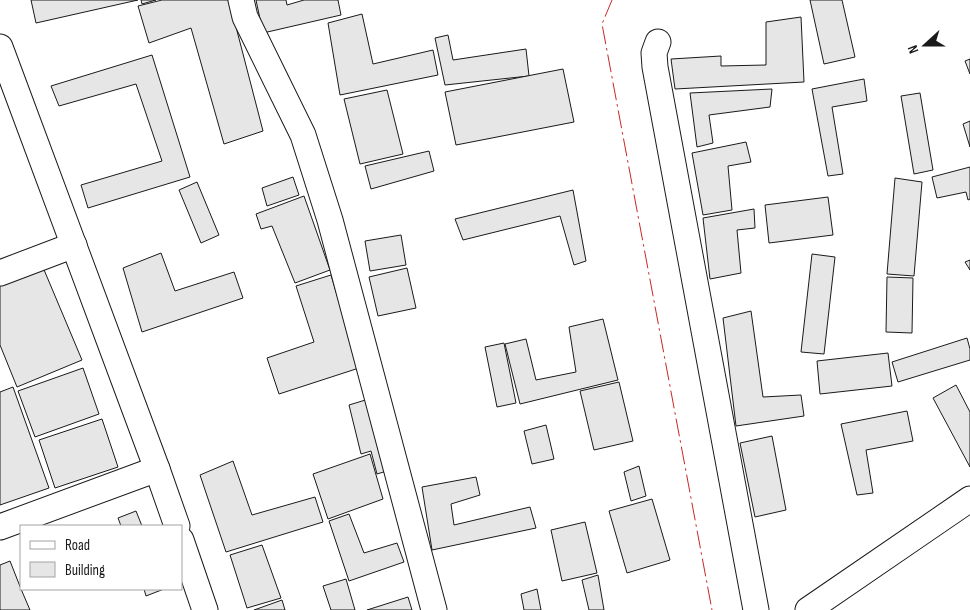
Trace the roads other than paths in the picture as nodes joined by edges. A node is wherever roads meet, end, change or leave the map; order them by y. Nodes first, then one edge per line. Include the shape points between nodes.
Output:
1 (241, 0) edge
2 (658, 42) dead end
3 (0, 47) edge
4 (74, 245) junction
5 (0, 273) edge
6 (157, 469) junction
7 (970, 499) edge
8 (177, 525) edge
9 (0, 527) edge
10 (182, 543) edge
11 (205, 610) edge
12 (434, 610) edge
13 (756, 610) edge
14 (808, 610) edge

1 - 12 street via 245,17 309,154
2 - 13 street via 654,53 655,67
3 - 4 street
4 - 5 street
4 - 6 street
6 - 8 street
6 - 9 street
7 - 14 street
10 - 11 street

